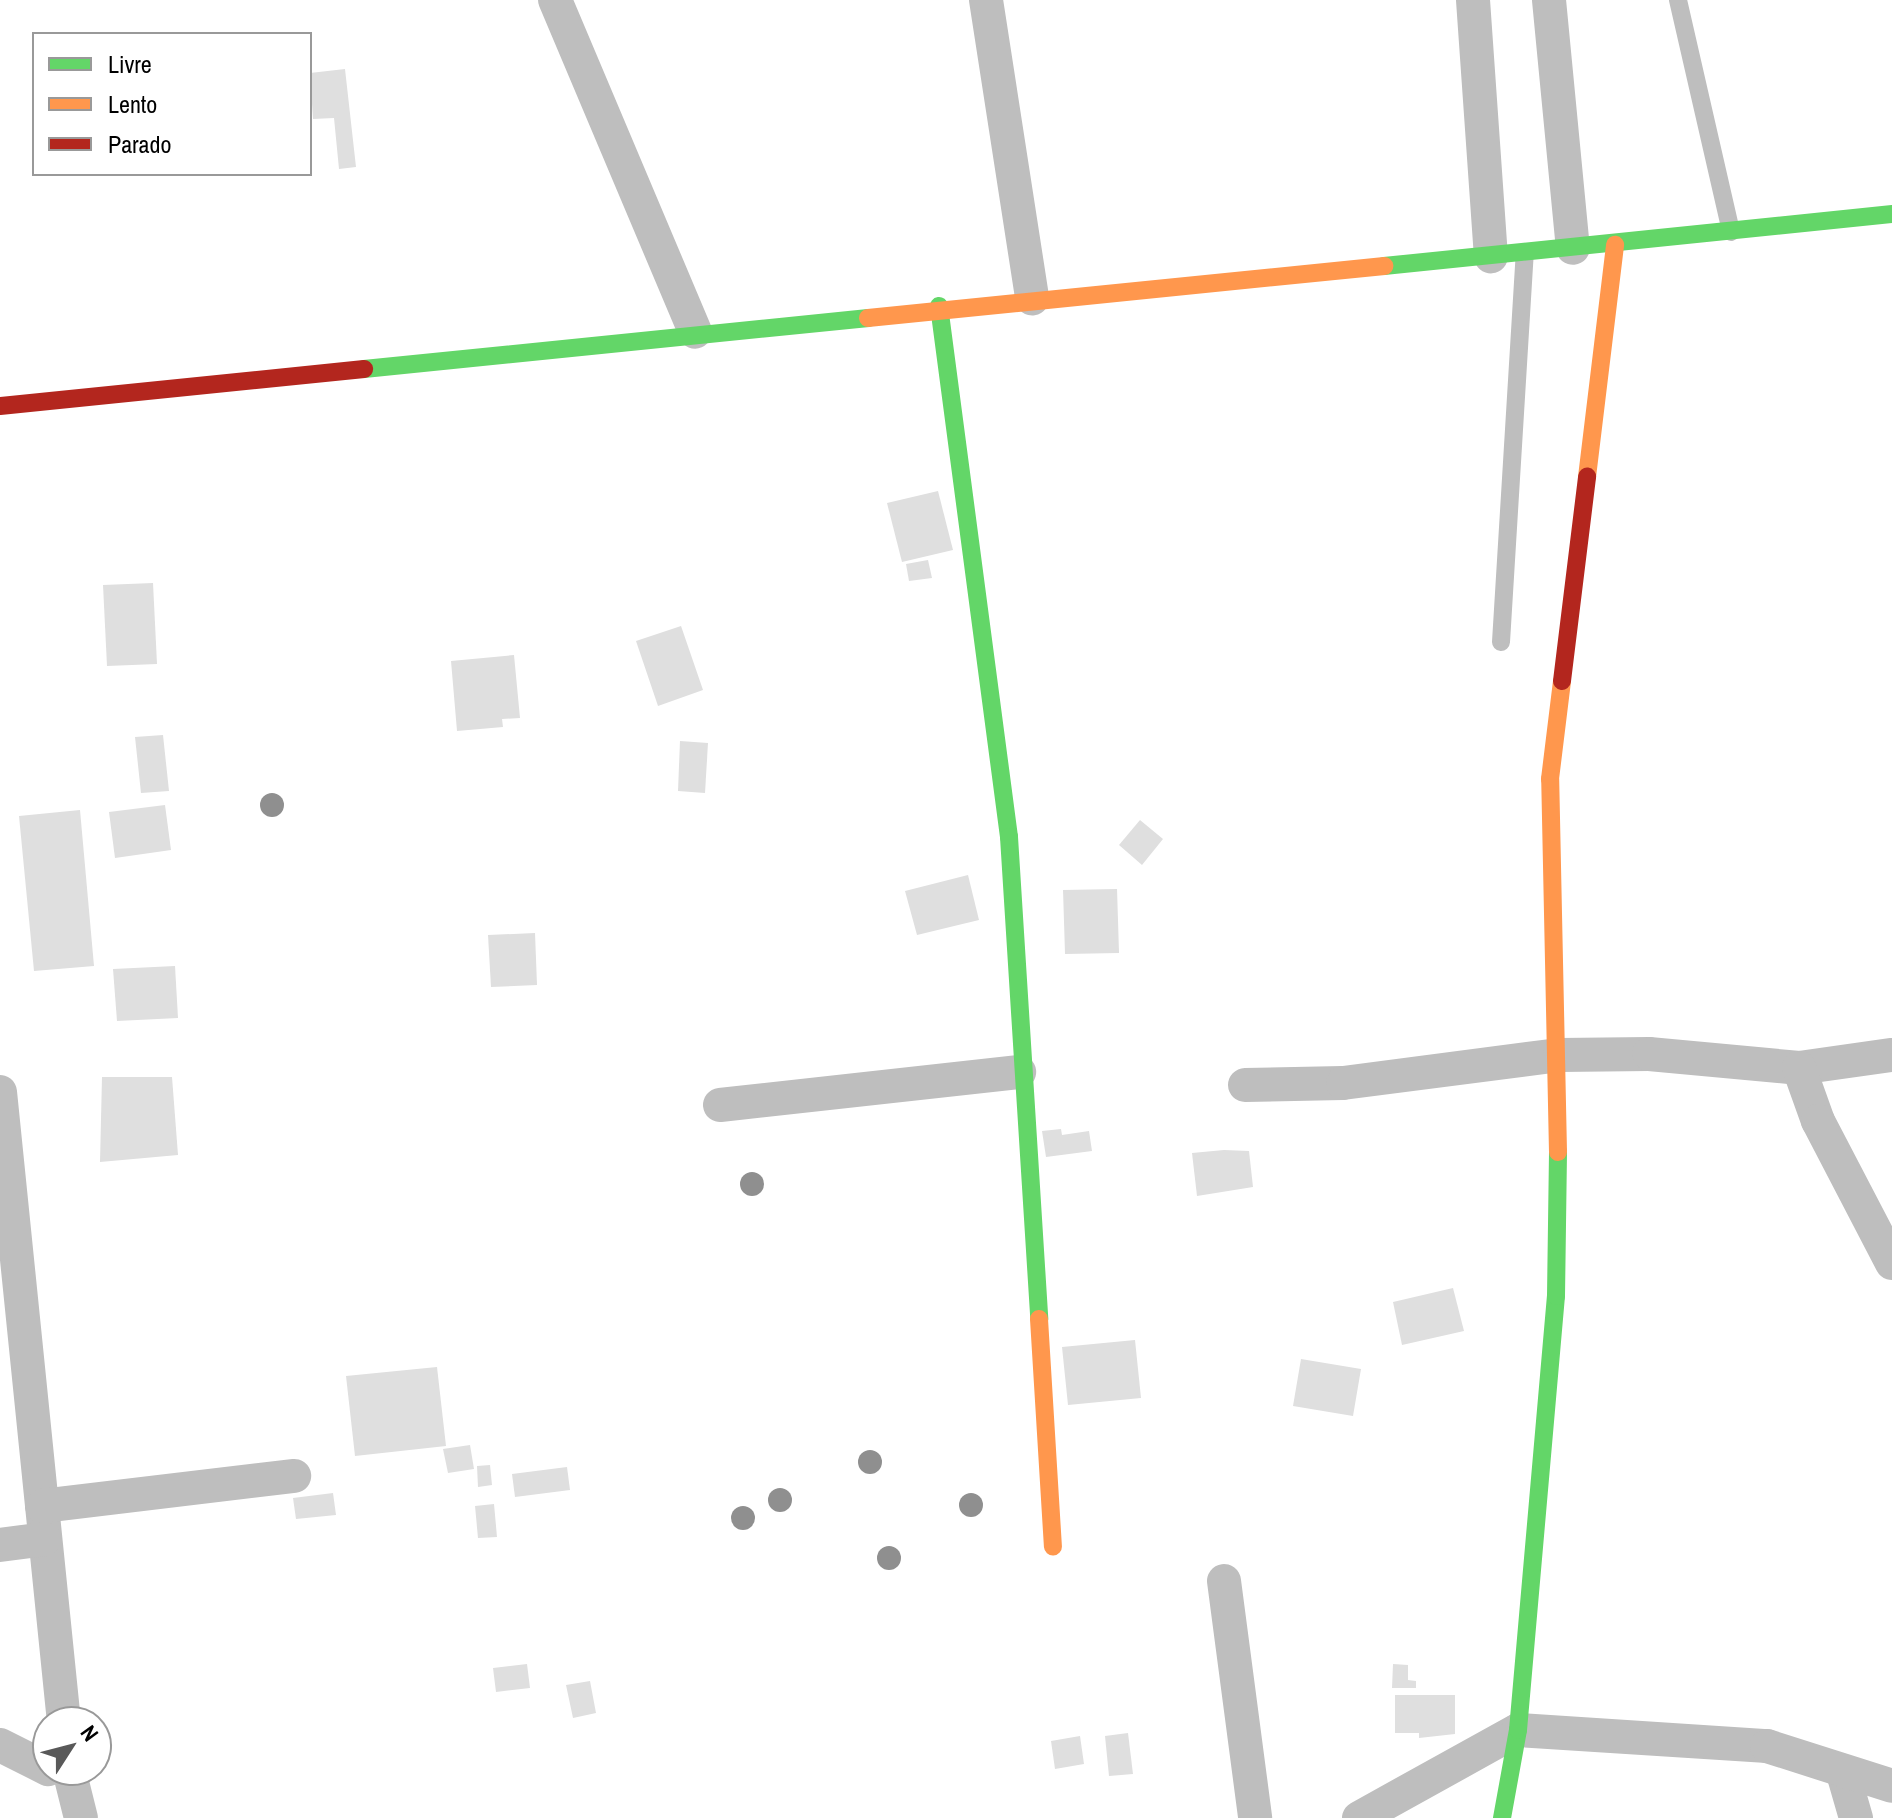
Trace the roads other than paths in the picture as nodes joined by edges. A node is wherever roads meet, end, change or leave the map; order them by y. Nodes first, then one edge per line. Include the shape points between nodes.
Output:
1 (555, 0) edge
2 (986, 0) edge
3 (1473, 0) edge
4 (1549, 0) edge
5 (1678, 0) edge
6 (1892, 214) edge
7 (1731, 232) junction
8 (1615, 245) junction
9 (1573, 248) junction
10 (1525, 253) junction
11 (1491, 256) junction
12 (1032, 298) junction
13 (939, 306) junction
14 (695, 332) junction
15 (0, 406) edge
16 (1501, 642) dead end
17 (1560, 1055) junction
18 (1892, 1055) edge
19 (1799, 1068) junction
20 (1019, 1072) junction
21 (1245, 1085) dead end
22 (0, 1092) edge
23 (720, 1105) dead end
24 (1892, 1263) edge
25 (294, 1476) dead end
26 (42, 1506) junction
27 (45, 1539) junction
28 (0, 1545) edge
29 (1053, 1547) dead end
30 (1224, 1581) dead end
31 (62, 1706) edge
32 (1518, 1730) junction
33 (0, 1745) edge
34 (32, 1760) edge
35 (1843, 1773) junction
36 (66, 1786) edge
37 (1892, 1786) edge
38 (81, 1818) edge
39 (1255, 1818) edge
40 (1359, 1818) edge
41 (1502, 1818) edge
42 (1856, 1818) edge

1 - 14 street
2 - 12 street
3 - 11 street
4 - 9 street
5 - 7 lane
6 - 7 street
7 - 8 street
8 - 9 street
8 - 17 street via 1550,779
9 - 10 street
10 - 11 street
10 - 16 lane
11 - 12 street
12 - 13 street
13 - 14 street
13 - 20 street via 1009,837
14 - 15 street
17 - 19 street via 1649,1054
17 - 21 street via 1343,1083
17 - 32 street via 1556,1296
18 - 19 street
19 - 24 street via 1818,1121
20 - 23 street
20 - 29 street
22 - 26 street
25 - 26 street
26 - 27 street
27 - 28 street
27 - 31 street
30 - 39 street
32 - 35 street via 1767,1746
32 - 40 street
32 - 41 street
33 - 34 street
35 - 37 street
35 - 42 street
36 - 38 street

